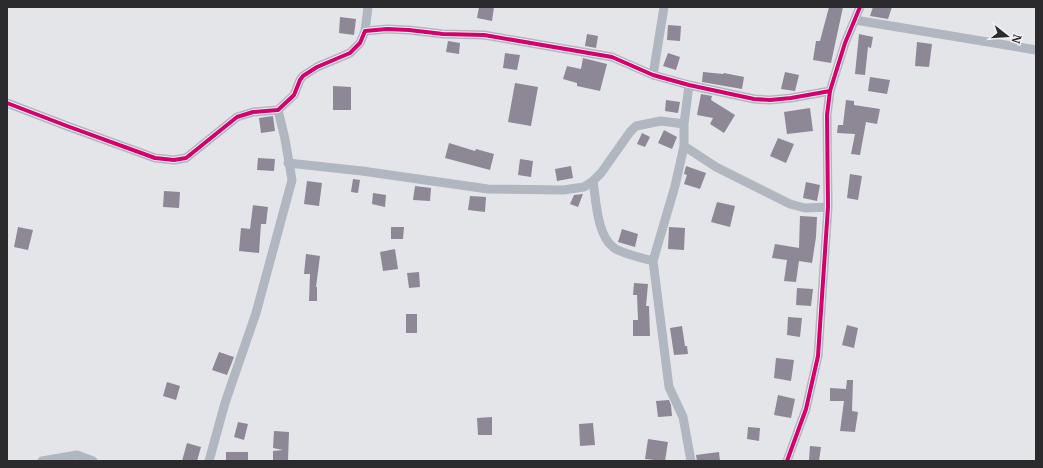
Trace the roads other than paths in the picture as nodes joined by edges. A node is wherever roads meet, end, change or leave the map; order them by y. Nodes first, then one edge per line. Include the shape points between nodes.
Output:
1 (368, 7) edge
2 (664, 7) edge
3 (860, 7) edge
4 (855, 20) junction
5 (365, 31) junction
6 (1036, 50) edge
7 (653, 75) junction
8 (689, 85) junction
9 (830, 90) junction
10 (7, 103) edge
11 (278, 110) junction
12 (684, 124) junction
13 (684, 146) junction
14 (288, 163) junction
15 (593, 181) junction
16 (828, 207) junction
17 (654, 262) junction
18 (42, 461) edge
19 (93, 461) edge
20 (209, 461) edge
21 (691, 461) edge
22 (787, 461) edge

1 - 5 street
2 - 7 street
3 - 4 street
4 - 6 street
4 - 9 street
5 - 7 street via 387,29 484,35 612,56
5 - 11 street via 360,43 350,52 303,76 294,95
7 - 8 street
8 - 9 street via 770,100
8 - 12 street
9 - 16 street via 827,115
10 - 11 street via 155,158 174,160 186,158 237,117 253,112
11 - 14 street
12 - 13 street
12 - 15 street via 661,121 636,126
13 - 16 street via 716,167 790,204 805,208
13 - 17 street
14 - 15 street via 488,189 563,190 584,187
14 - 20 street via 292,180 279,230 256,313 225,403
15 - 17 street via 604,237 614,248
16 - 22 street via 818,356 806,409
17 - 21 street via 669,387 682,417
18 - 19 street via 77,455

